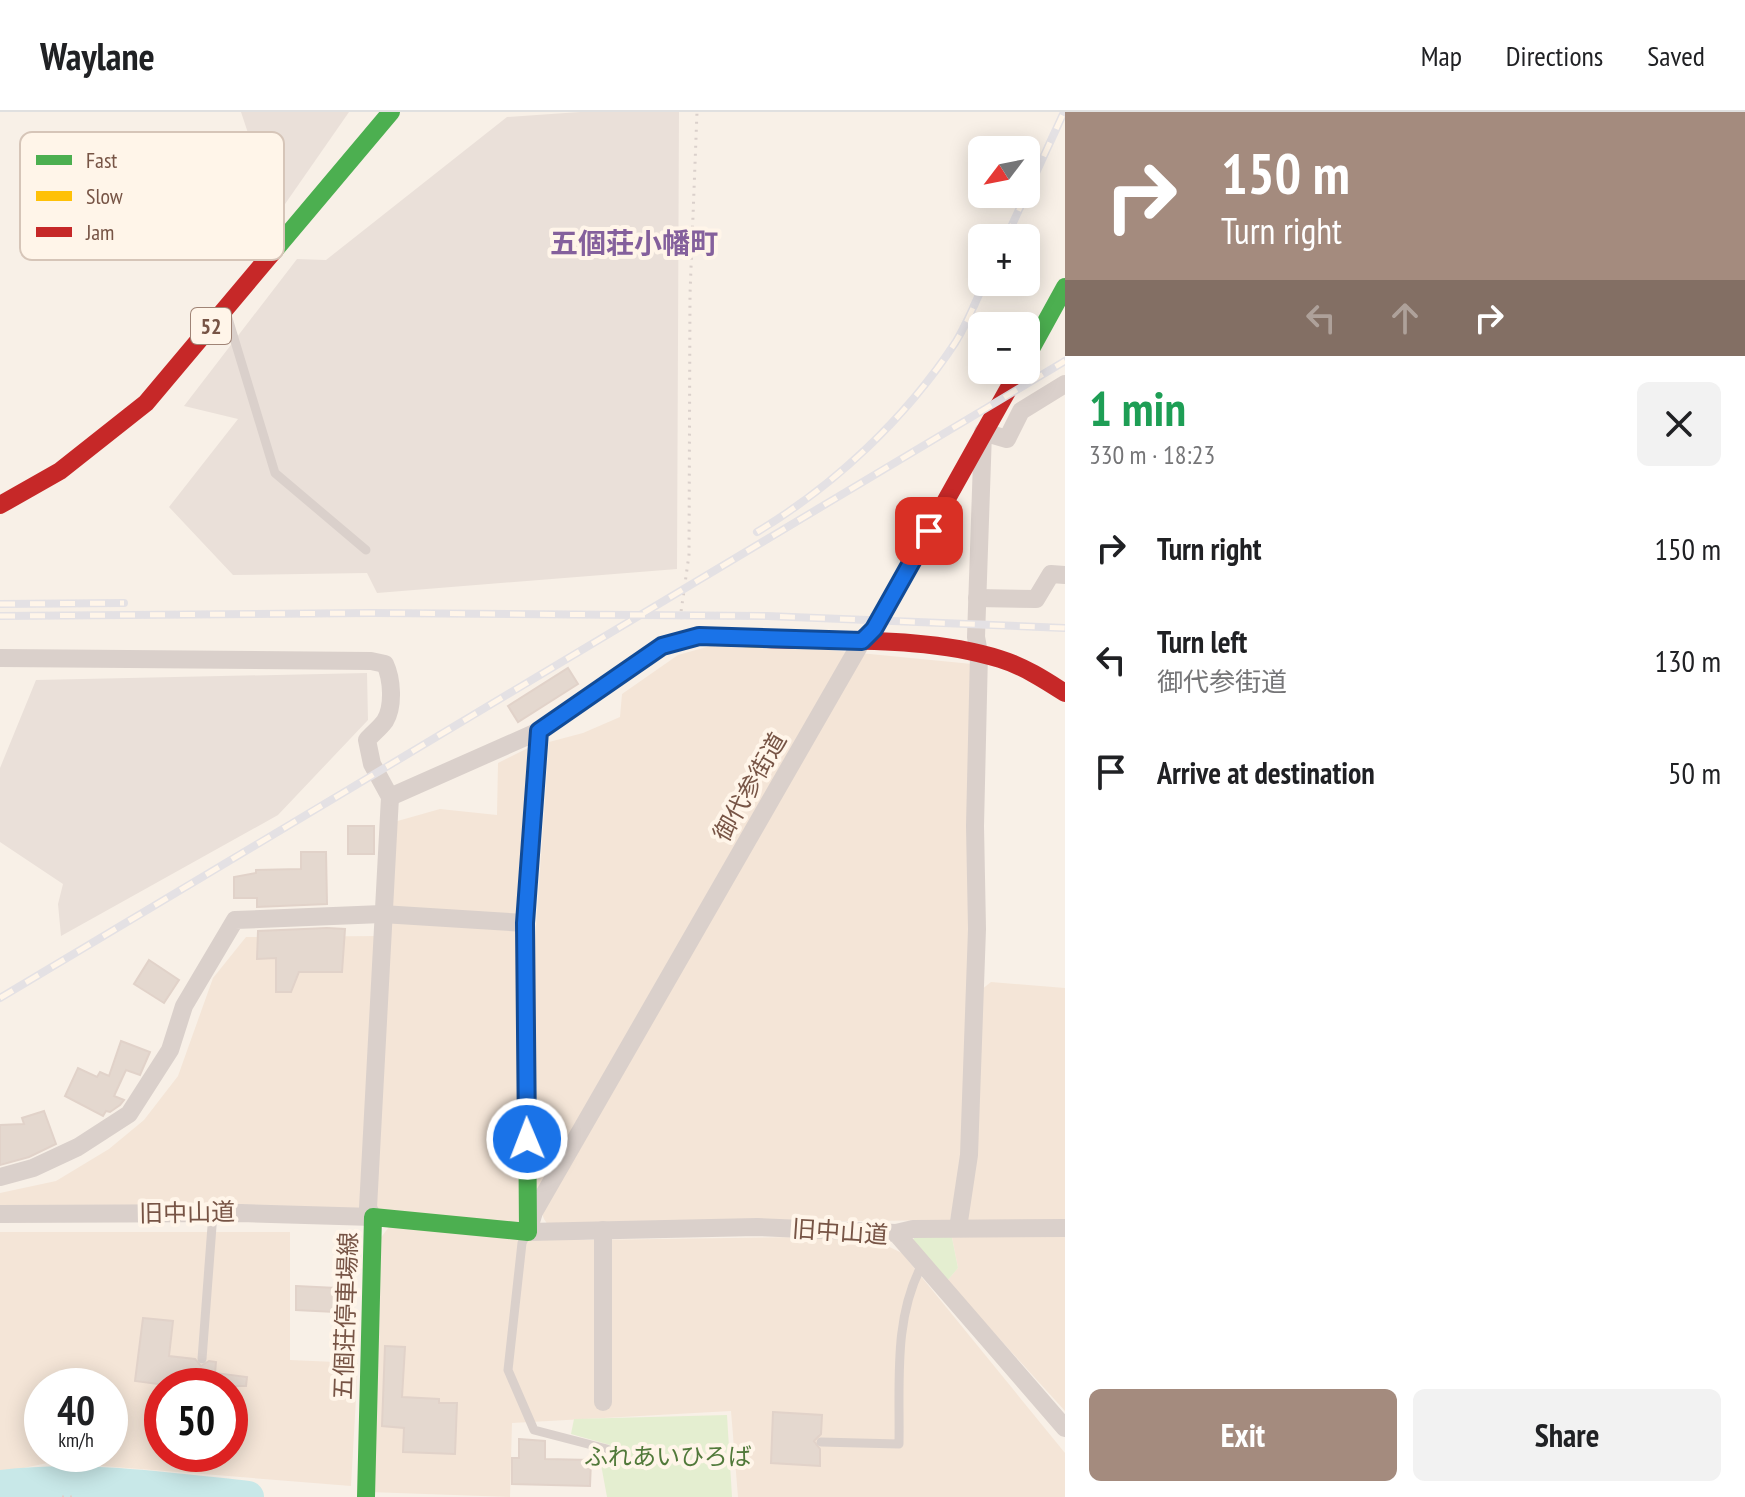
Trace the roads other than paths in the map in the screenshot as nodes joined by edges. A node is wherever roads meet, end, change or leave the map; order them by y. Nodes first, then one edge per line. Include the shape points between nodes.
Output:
1 (391, 112) edge
2 (284, 238) edge
3 (266, 260) edge
4 (1065, 287) edge
5 (225, 308) junction
6 (1040, 333) edge
7 (1011, 384) edge
8 (1065, 384) edge
9 (983, 432) junction
10 (0, 505) edge
11 (366, 550) dead end
12 (1065, 575) edge
13 (977, 598) junction
14 (862, 641) junction
15 (979, 653) junction
16 (0, 658) edge
17 (1065, 693) edge
18 (539, 731) junction
19 (390, 797) junction
20 (382, 914) junction
21 (525, 923) junction
22 (0, 1177) edge
23 (213, 1213) junction
24 (0, 1214) edge
25 (373, 1217) junction
26 (958, 1228) junction
27 (1065, 1228) edge
28 (603, 1230) junction
29 (528, 1232) junction
30 (896, 1233) junction
31 (923, 1263) junction
32 (202, 1359) dead end
33 (603, 1402) dead end
34 (1065, 1428) edge
35 (821, 1442) dead end
36 (607, 1449) dead end
37 (365, 1491) edge

1 - 2 main road, 52
3 - 5 main road, 52
4 - 6 main road
5 - 10 main road, 52 via 146,403 60,471
5 - 11 lane via 275,473
7 - 9 main road, 御代参街道
8 - 9 street via 1021,411 1007,439
9 - 13 street
9 - 14 main road, 御代参街道 via 874,629
12 - 13 street via 1051,574 1036,599
13 - 15 street
14 - 15 main road
14 - 18 main road via 699,636 662,646
14 - 29 street, 御代参街道 via 534,1212
15 - 17 main road via 1039,676
15 - 26 street via 969,1155
16 - 19 street via 385,664 390,705 385,721 367,740 367,750
18 - 19 street
18 - 21 main road
19 - 20 street
20 - 21 street
20 - 22 street via 235,920 184,1006 170,1050 129,1114 78,1147
20 - 25 street via 368,1208
21 - 29 main road
23 - 24 street, 旧中山道
23 - 25 street, 旧中山道
23 - 32 lane
25 - 29 main road, 五個荘停車場線
25 - 37 main road, 五個荘停車場線
26 - 27 street
26 - 30 street
28 - 29 street, 旧中山道
28 - 30 street, 旧中山道 via 757,1227
28 - 33 street
29 - 36 lane via 522,1243 508,1370 534,1430
30 - 31 street, 旧中山道
31 - 34 street, 旧中山道
31 - 35 lane via 911,1285 902,1324 899,1444

